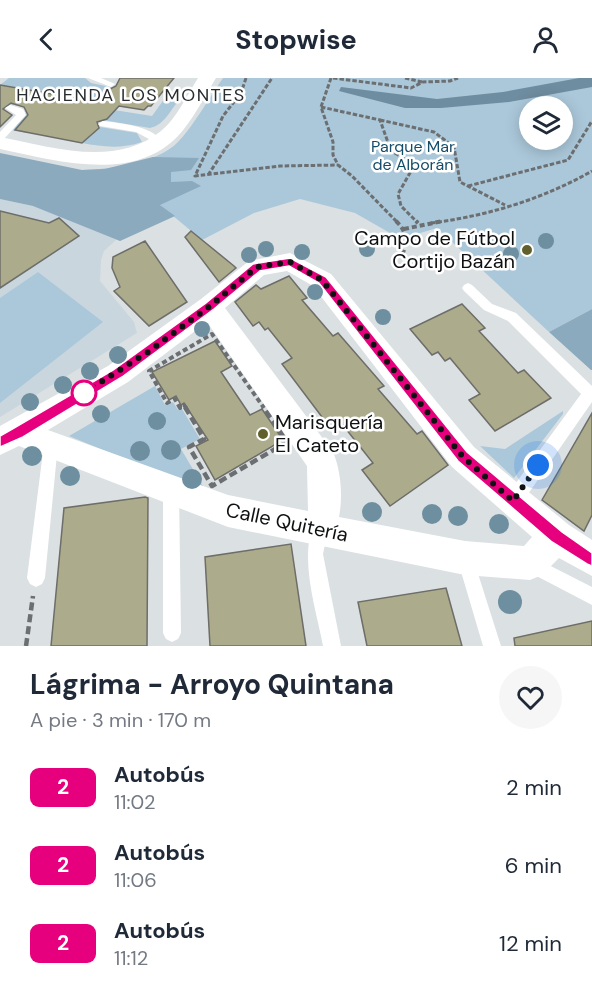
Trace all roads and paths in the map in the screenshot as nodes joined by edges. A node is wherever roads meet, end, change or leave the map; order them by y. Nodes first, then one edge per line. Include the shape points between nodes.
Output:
1 (92, 78) edge
2 (207, 78) edge
3 (246, 78) edge
4 (272, 78) edge
5 (332, 78) edge
6 (405, 78) edge
7 (458, 78) edge
8 (423, 82) junction
9 (111, 84) dead end
10 (321, 107) junction
11 (10, 108) dead end
12 (380, 120) junction
13 (592, 122) edge
14 (103, 124) dead end
15 (0, 138) edge
16 (158, 141) junction
17 (0, 143) edge
18 (338, 165) junction
19 (592, 171) edge
20 (209, 175) junction
21 (467, 186) junction
22 (506, 206) junction
23 (418, 224) junction
24 (404, 229) junction
25 (403, 253) dead end
26 (468, 288) dead end
27 (210, 306) junction
28 (9, 437) edge
29 (51, 444) junction
30 (212, 486) joint
31 (171, 489) junction
32 (513, 501) junction
33 (320, 529) junction
34 (557, 537) junction
35 (465, 558) junction
36 (592, 559) edge
37 (530, 563) junction
38 (36, 578) joint
39 (592, 596) edge
40 (172, 633) dead end
41 (26, 646) edge
42 (332, 646) edge
43 (492, 646) edge

1 - 9 lane
2 - 16 street via 169,135
3 - 20 path via 195,176
4 - 20 path
5 - 8 path via 411,88
5 - 10 path
6 - 8 path
7 - 8 path
10 - 12 path
10 - 18 path
11 - 15 lane via 21,115
12 - 21 path via 434,132 454,147 460,182
12 - 23 path via 391,151 415,164 398,194 401,206
13 - 21 path via 568,160
14 - 16 lane via 142,131
16 - 17 street via 136,154 88,160
18 - 20 path via 280,166
18 - 24 path
19 - 22 path
21 - 22 path
22 - 23 path via 459,219
23 - 24 path
24 - 25 path via 407,237
26 - 32 lane via 488,307 512,317 590,393
27 - 28 street via 118,374
27 - 32 street via 257,267 290,262 322,280 463,457
27 - 33 street via 322,462 325,506
28 - 29 street, Calle Quitería
29 - 31 street, Calle Quitería
29 - 38 lane
30 - 30 path via 189,447 204,439 184,405 180,408 175,399 167,403 149,371 212,334 287,442
31 - 33 street, Calle Quitería via 228,511
31 - 40 lane
32 - 34 street
33 - 35 street, Calle Quitería
33 - 42 lane via 315,554
34 - 36 street
34 - 37 street
35 - 37 street, Calle Quitería
35 - 43 lane
37 - 39 lane
38 - 41 path

